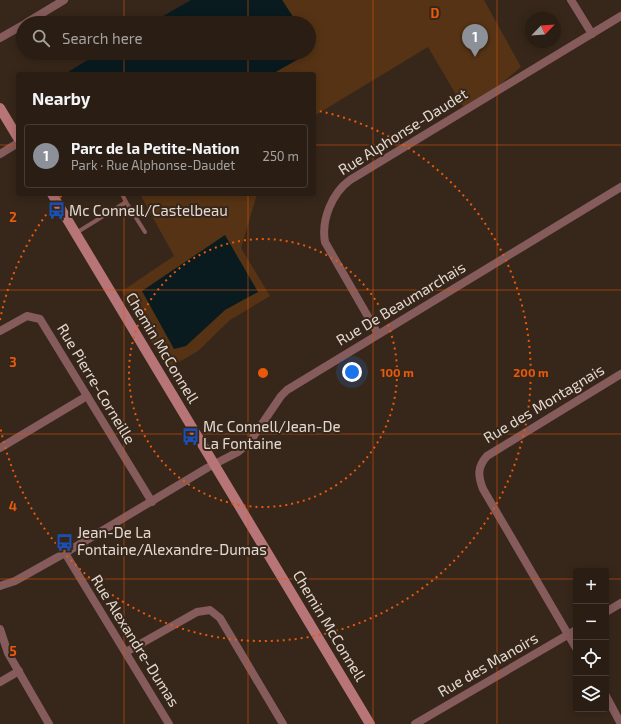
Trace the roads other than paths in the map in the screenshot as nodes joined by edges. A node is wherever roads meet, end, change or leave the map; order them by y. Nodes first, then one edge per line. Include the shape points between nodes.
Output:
1 (64, 0) edge
2 (571, 0) edge
3 (38, 16) edge
4 (621, 16) edge
5 (16, 29) edge
6 (592, 34) junction
7 (0, 38) edge
8 (0, 108) edge
9 (16, 135) edge
10 (16, 144) edge
11 (0, 154) edge
12 (621, 187) edge
13 (53, 196) edge
14 (123, 196) edge
15 (126, 202) junction
16 (145, 232) dead end
17 (75, 233) junction
18 (0, 331) edge
19 (378, 334) junction
20 (621, 374) edge
21 (87, 396) junction
22 (0, 448) edge
23 (214, 464) junction
24 (152, 502) junction
25 (65, 553) junction
26 (0, 586) edge
27 (621, 603) edge
28 (609, 610) edge
29 (0, 629) edge
30 (573, 632) edge
31 (568, 635) junction
32 (573, 643) edge
33 (126, 652) junction
34 (19, 671) junction
35 (0, 682) edge
36 (609, 702) edge
37 (49, 724) edge
38 (169, 724) edge
39 (283, 724) edge
40 (370, 724) edge
41 (415, 724) edge
42 (621, 724) edge

1 - 3 street
2 - 6 street
4 - 6 street, Rue Alphonse-Daudet
5 - 7 street
6 - 19 street, Rue Alphonse-Daudet via 350,180 337,191 324,228 325,242
8 - 9 street
10 - 11 street
12 - 19 street, Rue De Beaumarchais
13 - 17 street, Chemin McConnell
14 - 15 lane
15 - 16 lane
15 - 17 lane
17 - 23 street, Chemin McConnell
18 - 21 street, Rue Pierre-Corneille via 27,316 40,319
19 - 23 street, Rue De Beaumarchais via 287,390 249,443 238,452
20 - 31 street, Rue des Montagnais via 486,456 478,471 483,489
21 - 22 street
21 - 24 street, Rue Pierre-Corneille
23 - 24 street, Rue De Beaumarchais
23 - 40 street, Chemin McConnell
24 - 25 street, Rue De Beaumarchais
25 - 26 street, Rue De Beaumarchais via 15,581
25 - 33 street, Rue Alexandre-Dumas
27 - 28 street
29 - 34 street via 8,653
30 - 31 street, Rue des Manoirs
31 - 32 street, Rue des Montagnais
31 - 41 street, Rue des Manoirs
33 - 38 street, Rue Alexandre-Dumas
33 - 39 street via 196,612 210,610 220,618
34 - 35 street
34 - 37 street
36 - 42 street

